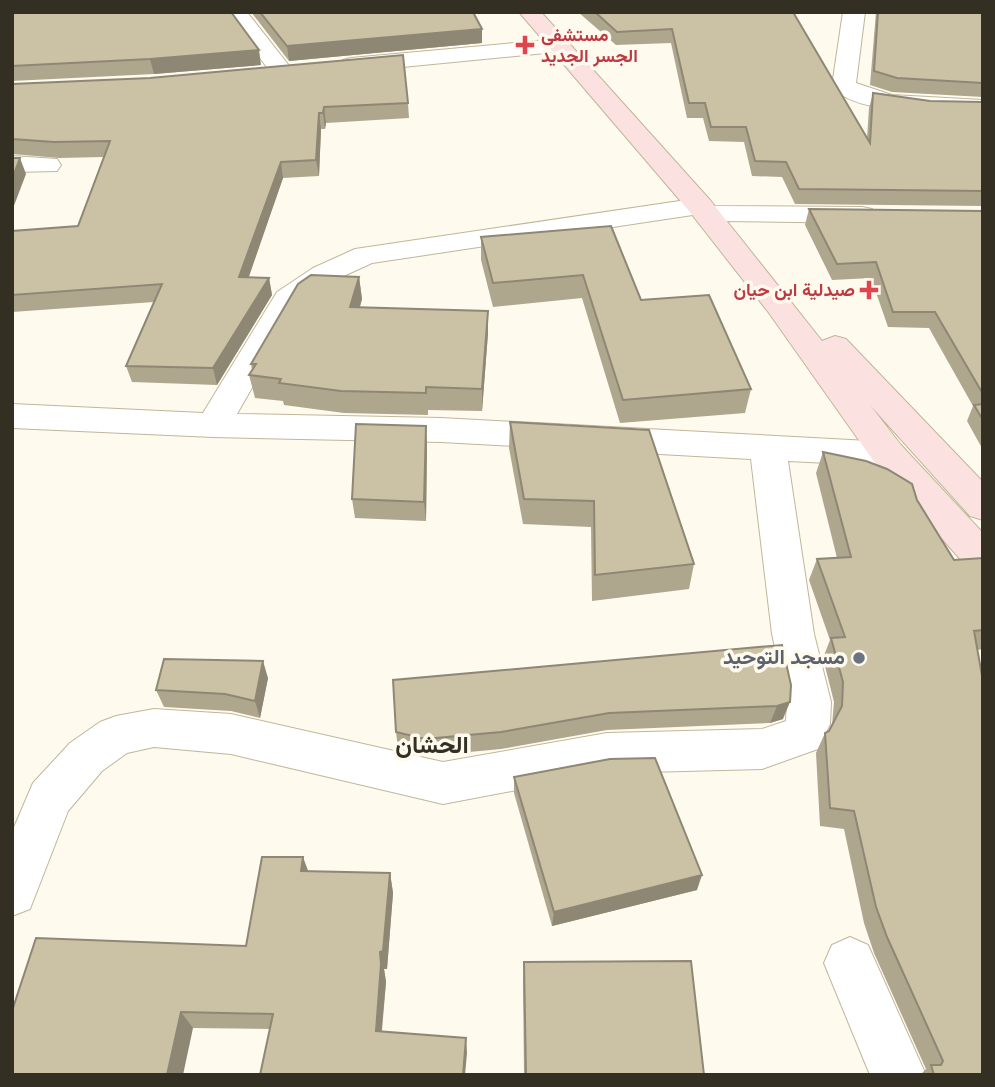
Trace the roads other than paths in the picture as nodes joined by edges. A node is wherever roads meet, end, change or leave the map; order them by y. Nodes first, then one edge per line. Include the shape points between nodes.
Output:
1 (236, 12) edge
2 (528, 12) edge
3 (536, 12) edge
4 (854, 12) edge
5 (558, 46) junction
6 (282, 72) junction
7 (256, 74) edge
8 (983, 107) edge
9 (12, 164) edge
10 (48, 165) edge
11 (710, 209) junction
12 (886, 215) edge
13 (12, 416) edge
14 (213, 425) junction
15 (768, 449) junction
16 (888, 454) junction
17 (983, 506) edge
18 (983, 558) edge
19 (12, 892) edge
20 (850, 963) dead end
21 (898, 1075) edge

1 - 6 street
2 - 5 main road
3 - 11 main road
4 - 8 street via 844,86 873,100
5 - 6 street
5 - 11 main road
6 - 7 street
9 - 10 street
11 - 12 street
11 - 14 street via 365,255 288,298
11 - 16 main road
11 - 17 main road
13 - 14 street
14 - 15 street via 441,430
15 - 16 street
15 - 19 street via 793,634 809,702 808,724 802,735 762,749 607,753 443,783 231,734 154,728 116,736 86,757 50,798
16 - 18 main road
20 - 21 street

